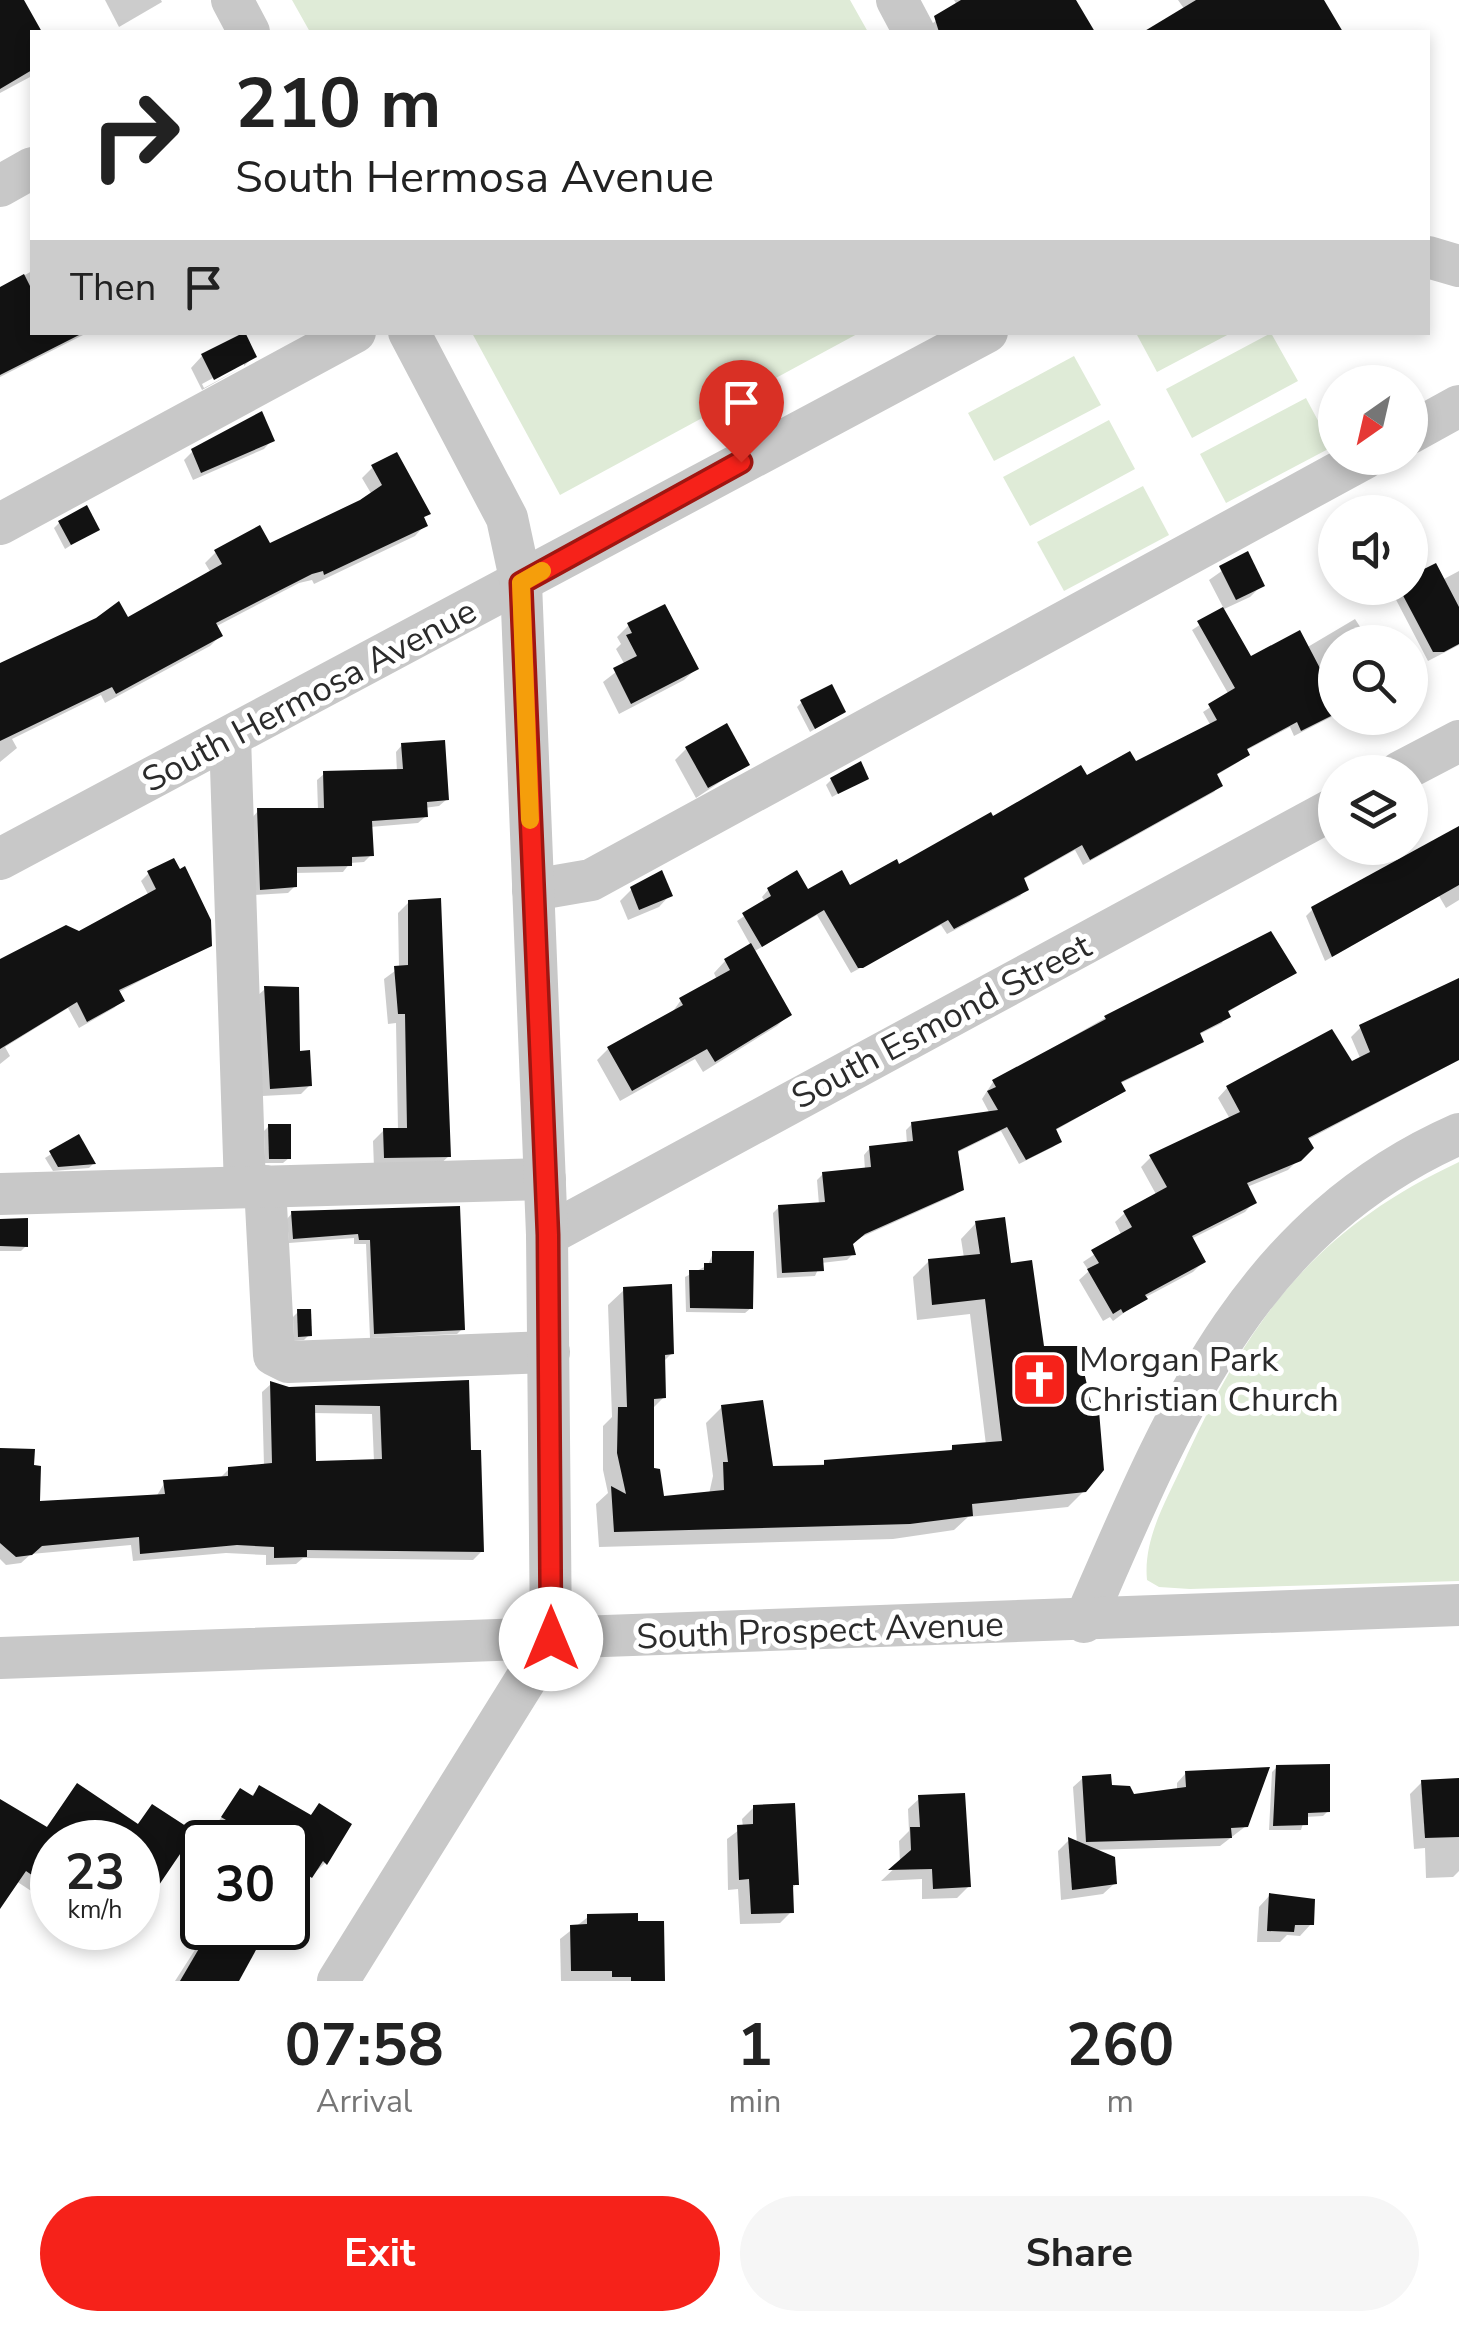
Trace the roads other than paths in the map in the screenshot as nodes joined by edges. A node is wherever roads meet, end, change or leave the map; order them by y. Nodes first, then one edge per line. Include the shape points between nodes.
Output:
1 (232, 0) edge
2 (897, 0) edge
3 (248, 30) edge
4 (913, 30) edge
5 (30, 169) edge
6 (0, 186) edge
7 (1430, 258) edge
8 (1459, 266) edge
9 (349, 335) edge
10 (410, 335) edge
11 (981, 335) edge
12 (1459, 406) edge
13 (1428, 423) edge
14 (1334, 475) edge
15 (0, 524) edge
16 (521, 583) junction
17 (230, 737) junction
18 (1459, 740) edge
19 (1428, 757) edge
20 (1318, 817) edge
21 (0, 859) edge
22 (533, 890) junction
23 (1459, 1134) edge
24 (545, 1179) junction
25 (255, 1186) junction
26 (0, 1194) edge
27 (548, 1235) junction
28 (548, 1352) junction
29 (1459, 1604) edge
30 (1084, 1622) junction
31 (551, 1639) junction
32 (0, 1658) edge
33 (338, 1981) edge

1 - 3 street
2 - 4 street
5 - 6 street
7 - 8 street
9 - 15 street
10 - 16 street via 507,518
11 - 16 street, South Hermosa Avenue
12 - 13 street
14 - 22 street via 591,880
16 - 17 street, South Hermosa Avenue
16 - 22 street
17 - 21 street, South Hermosa Avenue
17 - 25 street
18 - 19 street
20 - 27 street, South Esmond Street
22 - 24 street
23 - 30 street via 1359,1189 1250,1296 1192,1392
24 - 25 street
24 - 27 street
25 - 26 street
25 - 28 street via 274,1355 288,1362
27 - 28 street
28 - 31 street
29 - 30 street, South Prospect Avenue
30 - 31 street, South Prospect Avenue
31 - 32 street, South Prospect Avenue
31 - 33 street

